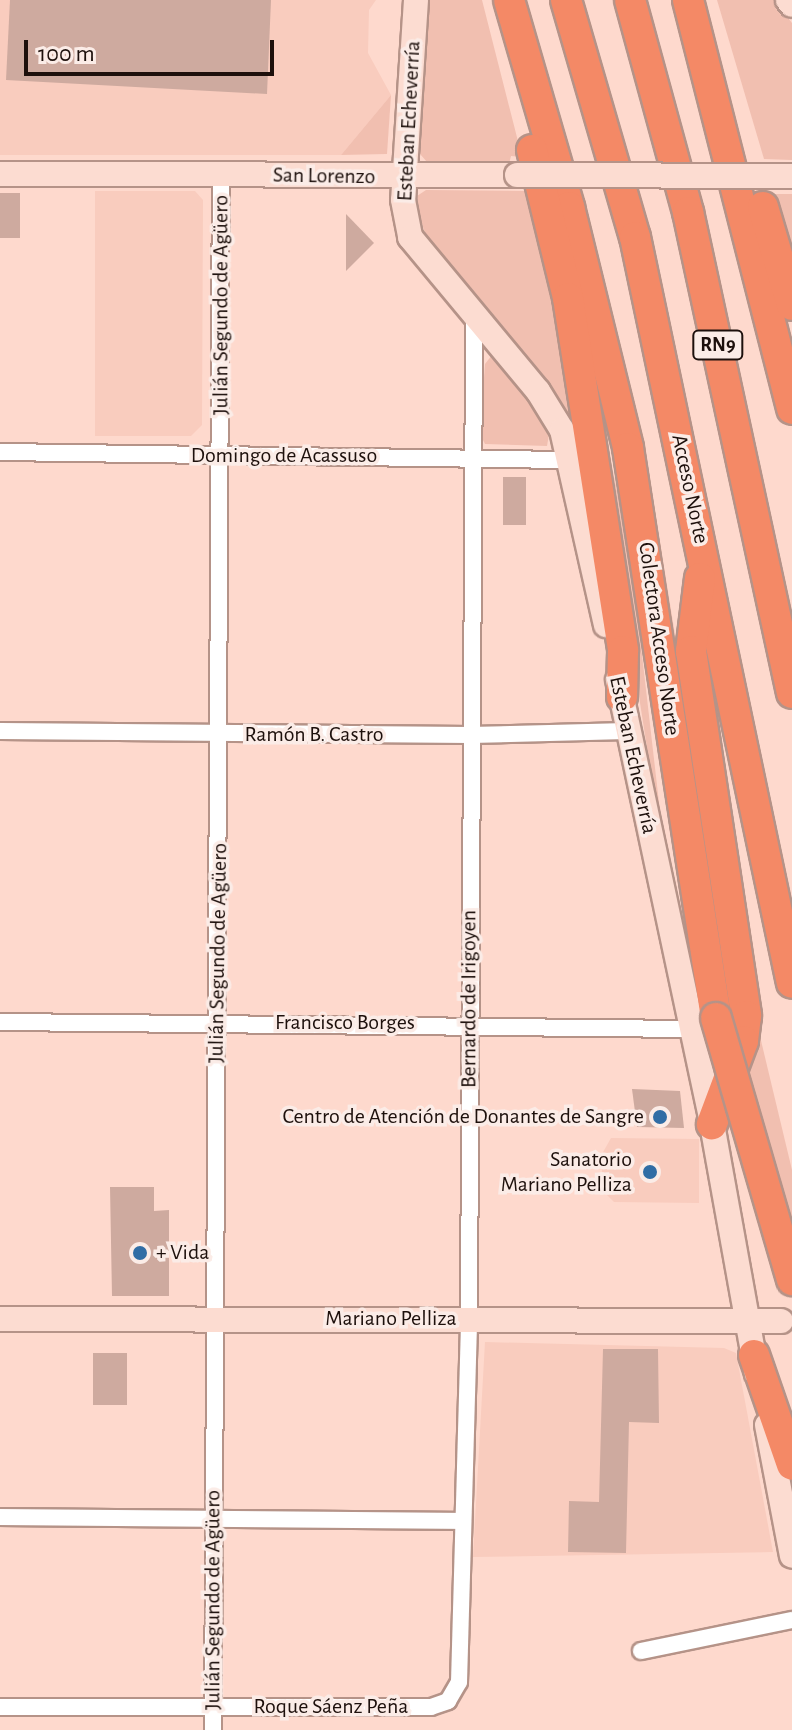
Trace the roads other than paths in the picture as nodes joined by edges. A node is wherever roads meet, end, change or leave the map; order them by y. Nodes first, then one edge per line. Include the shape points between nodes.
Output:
1 (416, 0) edge
2 (498, 0) edge
3 (509, 0) edge
4 (566, 0) edge
5 (630, 0) edge
6 (688, 0) edge
7 (788, 0) edge
8 (792, 5) edge
9 (697, 30) junction
10 (0, 174) edge
11 (221, 175) junction
12 (792, 176) edge
13 (405, 177) junction
14 (792, 305) edge
15 (474, 315) junction
16 (792, 409) edge
17 (0, 452) edge
18 (220, 455) junction
19 (471, 457) junction
20 (569, 460) junction
21 (748, 480) junction
22 (703, 552) junction
23 (792, 608) edge
24 (792, 693) edge
25 (622, 697) junction
26 (0, 731) edge
27 (627, 731) junction
28 (220, 735) junction
29 (470, 735) junction
30 (792, 983) edge
31 (0, 1022) edge
32 (217, 1023) junction
33 (703, 1023) junction
34 (469, 1024) junction
35 (712, 1124) junction
36 (792, 1280) edge
37 (469, 1318) junction
38 (0, 1319) edge
39 (216, 1320) junction
40 (748, 1321) junction
41 (781, 1321) dead end
42 (754, 1355) junction
43 (792, 1465) edge
44 (0, 1517) edge
45 (213, 1519) junction
46 (463, 1521) junction
47 (792, 1556) edge
48 (792, 1620) edge
49 (641, 1651) dead end
50 (459, 1682) joint
51 (0, 1707) edge
52 (211, 1708) junction
53 (213, 1730) edge

1 - 13 street, Esteban Echeverría
2 - 25 highway via 568,298 623,651
3 - 33 highway, Colectora Acceso Norte via 569,207 628,448
4 - 22 highway, Acceso Norte / RN9 via 629,213
5 - 21 highway, RN9 via 688,212
6 - 9 highway
7 - 8 street
9 - 14 highway via 728,91
9 - 16 highway
10 - 11 street, San Lorenzo
11 - 13 street, San Lorenzo
11 - 18 street, Julián Segundo de Agüero
12 - 13 street, San Lorenzo, bridge
13 - 15 street, Esteban Echeverría via 410,237
15 - 19 street, Bernardo de Irigoyen
15 - 20 street, Esteban Echeverría via 553,412
17 - 18 street, Domingo de Acassuso
18 - 19 street, Domingo de Acassuso
18 - 28 street, Julián Segundo de Agüero
19 - 20 street, Domingo de Acassuso
19 - 29 street, Bernardo de Irigoyen
20 - 25 street, Esteban Echeverría
21 - 23 highway
21 - 24 highway, RN9
22 - 30 highway, Acceso Norte / RN9
22 - 35 highway via 691,651 746,1016 743,1041
25 - 27 street, Esteban Echeverría
26 - 28 street, Ramón B. Castro
27 - 29 street, Ramón B. Castro
27 - 33 street, Esteban Echeverría
28 - 29 street, Ramón B. Castro
28 - 32 street, Julián Segundo de Agüero
29 - 34 street, Bernardo de Irigoyen
31 - 32 street, Francisco Borges
32 - 34 street, Francisco Borges
32 - 39 street, Julián Segundo de Agüero
33 - 34 street, Francisco Borges
33 - 35 street, Esteban Echeverría
33 - 36 highway, Colectora Acceso Norte, bridge
34 - 37 street, Bernardo de Irigoyen
35 - 40 street, Esteban Echeverría
37 - 39 street, Mariano Pelliza
37 - 40 street, Mariano Pelliza
37 - 46 street, Bernardo de Irigoyen
38 - 39 street, Mariano Pelliza
39 - 45 street, Julián Segundo de Agüero
40 - 41 street, Mariano Pelliza
40 - 42 street, Esteban Echeverría
42 - 43 highway
42 - 47 street, Esteban Echeverría
44 - 45 street
45 - 46 street
45 - 52 street, Julián Segundo de Agüero
46 - 50 street, Bernardo de Irigoyen
48 - 49 street
50 - 52 street, Roque Sáenz Peña via 448,1701 431,1707
51 - 52 street, Roque Sáenz Peña
52 - 53 street, Julián Segundo de Agüero

